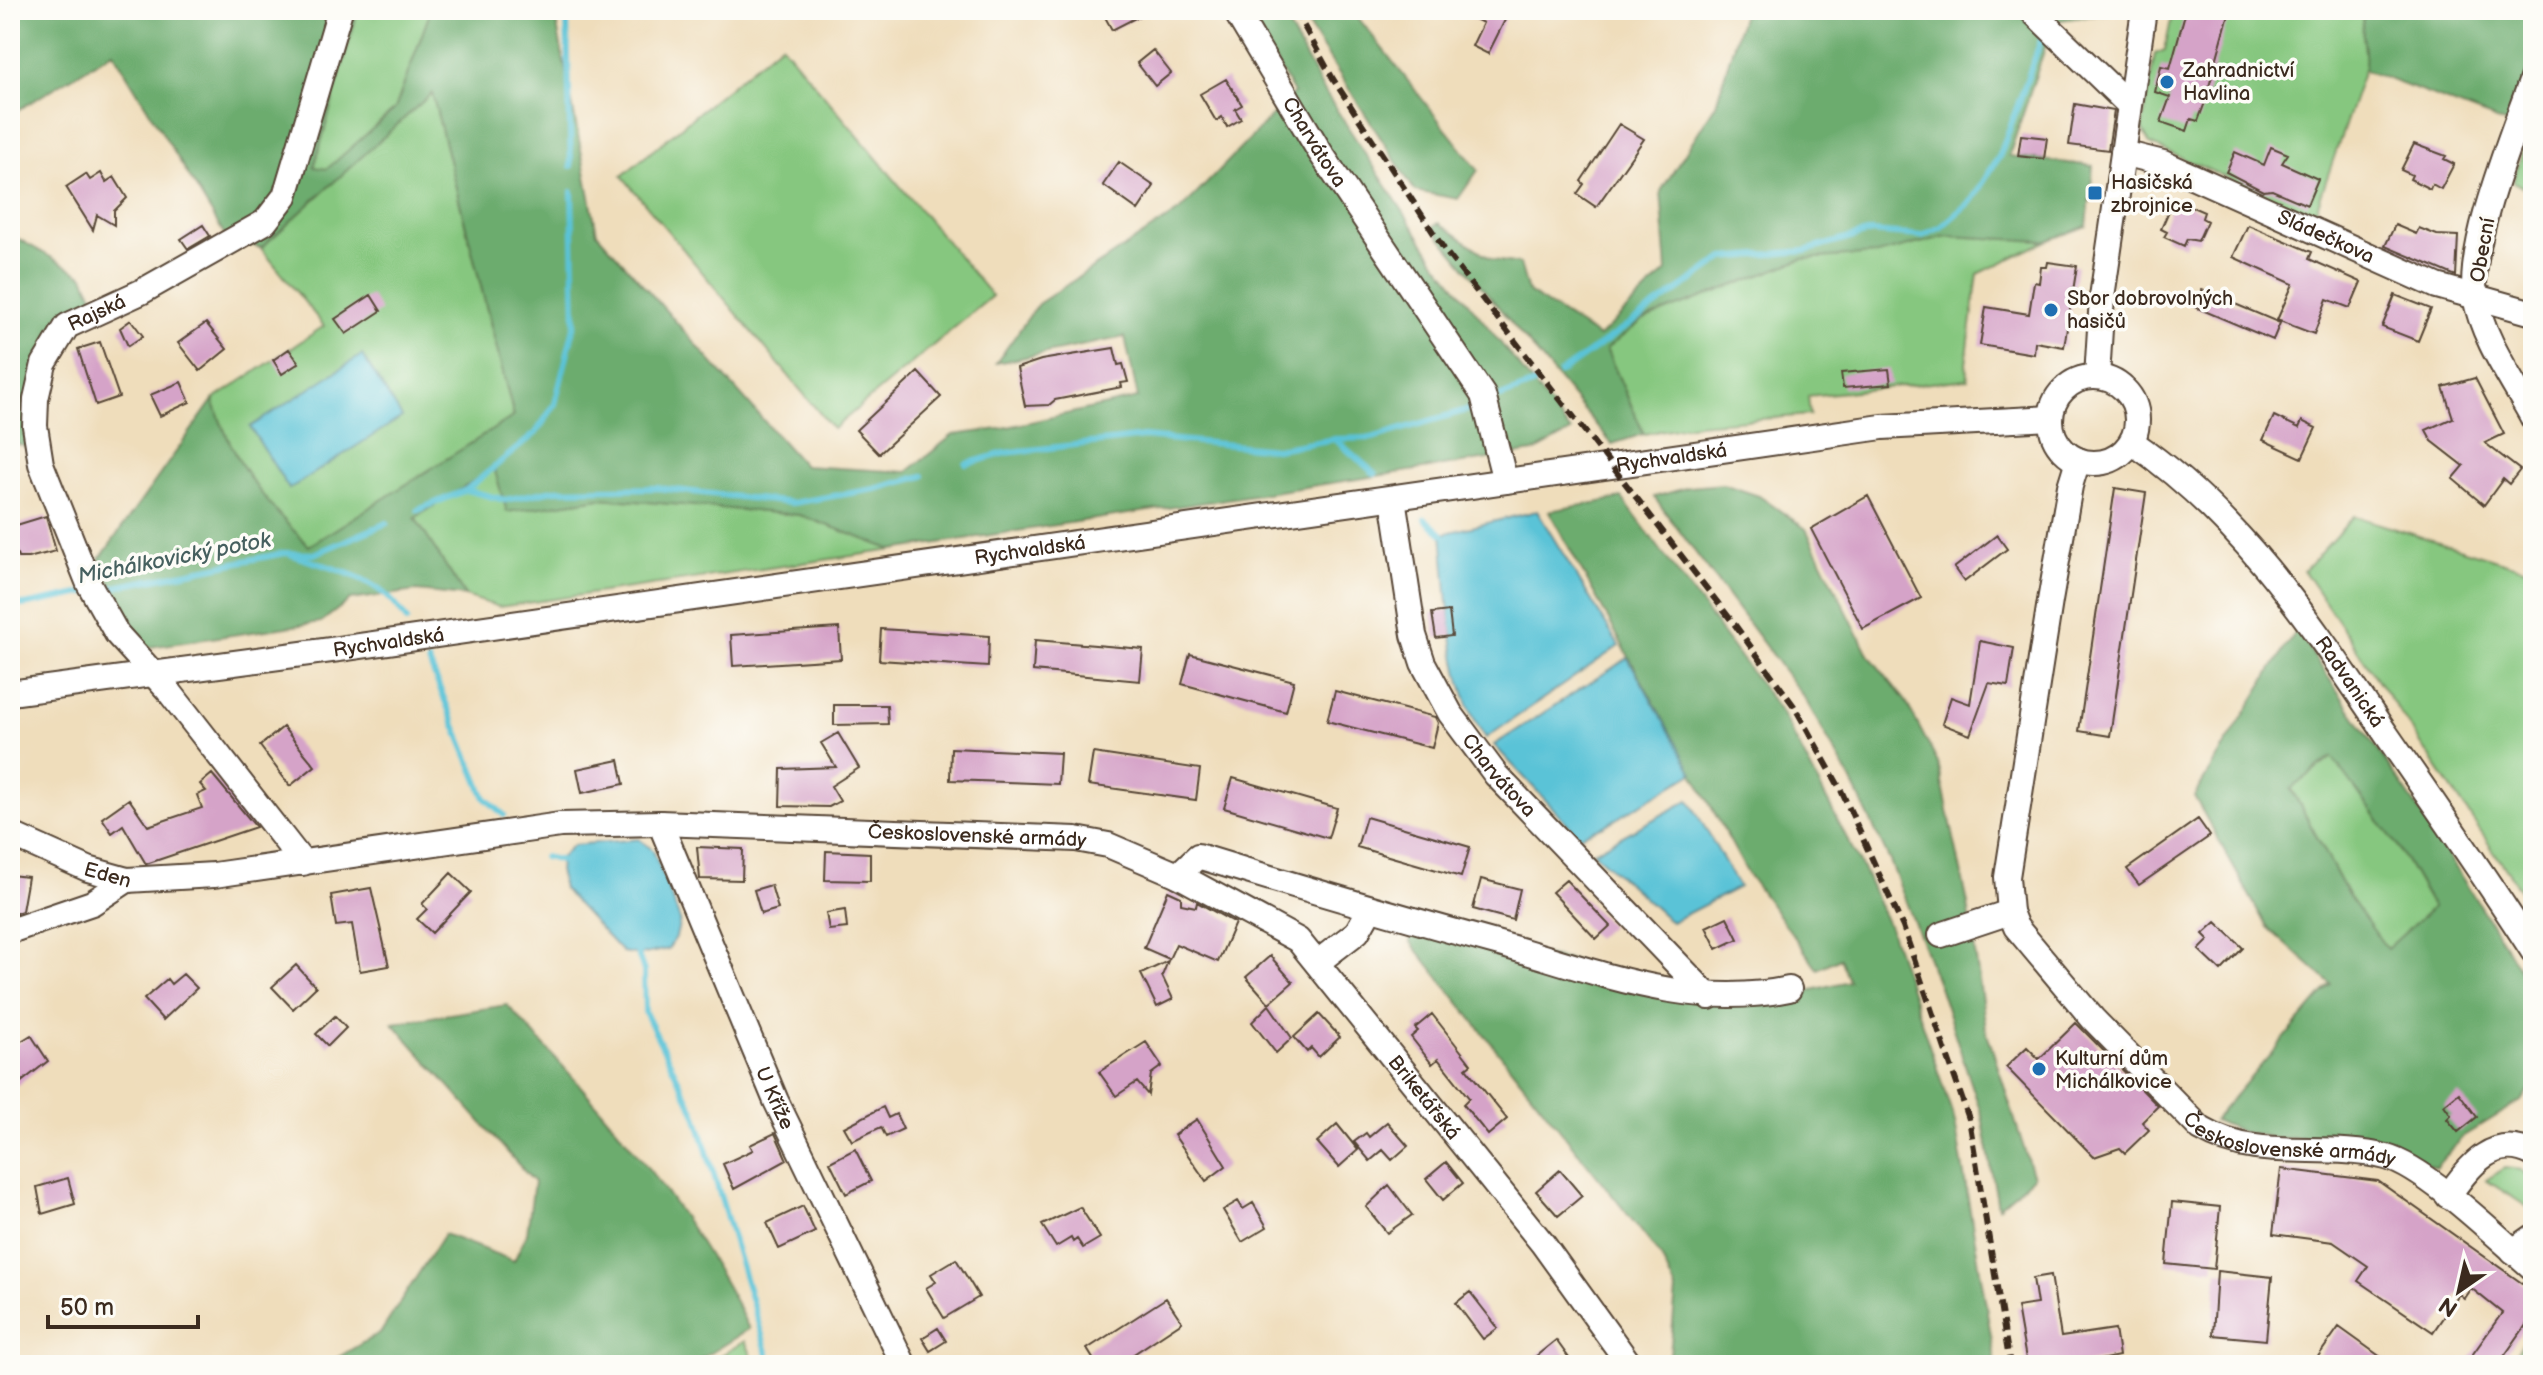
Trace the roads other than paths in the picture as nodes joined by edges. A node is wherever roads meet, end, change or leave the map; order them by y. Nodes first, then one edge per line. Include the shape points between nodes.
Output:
1 (340, 10) edge
2 (1235, 10) edge
3 (2144, 10) edge
4 (2039, 18) edge
5 (2533, 76) edge
6 (2129, 105) junction
7 (2123, 153) junction
8 (2475, 298) junction
9 (2533, 313) edge
10 (2097, 377) junction
11 (2051, 418) junction
12 (2533, 418) edge
13 (2132, 442) junction
14 (2078, 460) junction
15 (1505, 481) junction
16 (1393, 498) junction
17 (153, 674) junction
18 (10, 693) edge
19 (660, 823) junction
20 (10, 834) edge
21 (303, 863) junction
22 (214, 875) joint
23 (1178, 875) junction
24 (127, 880) junction
25 (1370, 909) junction
26 (2010, 912) junction
27 (10, 931) edge
28 (1941, 935) dead end
29 (2533, 951) edge
30 (1318, 962) junction
31 (1789, 989) dead end
32 (1709, 997) junction
33 (2533, 1154) edge
34 (2448, 1196) junction
35 (2523, 1244) edge
36 (2533, 1268) edge
37 (904, 1365) edge
38 (1630, 1365) edge

1 - 17 street, Rajská via 285,196 265,222 141,292 67,326 44,364 35,426 41,464 93,592 117,634
2 - 15 street, Charvátova via 1320,152 1483,395
3 - 6 street
4 - 6 street
5 - 8 street, Obecní via 2485,223
6 - 7 street
7 - 8 street, Sládečkova via 2163,163 2437,286
7 - 10 street via 2102,297
8 - 9 street, Sládečkova
8 - 12 street, Obecní
10 - 11 street via 2077,380 2058,395
10 - 13 street via 2113,381 2133,400 2137,427
11 - 14 street via 2058,443
11 - 15 street, Rychvaldská via 1882,427
13 - 14 street via 2110,461
13 - 29 street, Radvanická via 2202,496 2254,548
14 - 26 street via 2007,877
15 - 16 street, Rychvaldská
16 - 17 street, Rychvaldská
16 - 32 street, Charvátova via 1414,635 1450,713 1501,781
17 - 18 street, Rychvaldská
17 - 21 street, Rajská
19 - 21 street, Československé armády via 517,830
19 - 23 street, Československé armády via 1076,839 1108,845
19 - 37 street, U Kříže via 776,1101
20 - 24 street, Eden via 88,869
21 - 22 street, Československé armády
22 - 24 street, Eden
23 - 25 street via 1198,856
23 - 30 street, Briketářská via 1298,940
24 - 27 street via 92,903
25 - 30 street via 1357,932
25 - 32 street
26 - 28 street
26 - 34 street, Československé armády via 2026,942 2093,1019 2201,1129 2246,1148 2390,1158
30 - 38 street, Briketářská via 1574,1283
31 - 32 street
33 - 34 street via 2517,1147 2490,1151
34 - 35 street, Československé armády
35 - 36 street, Československé armády

